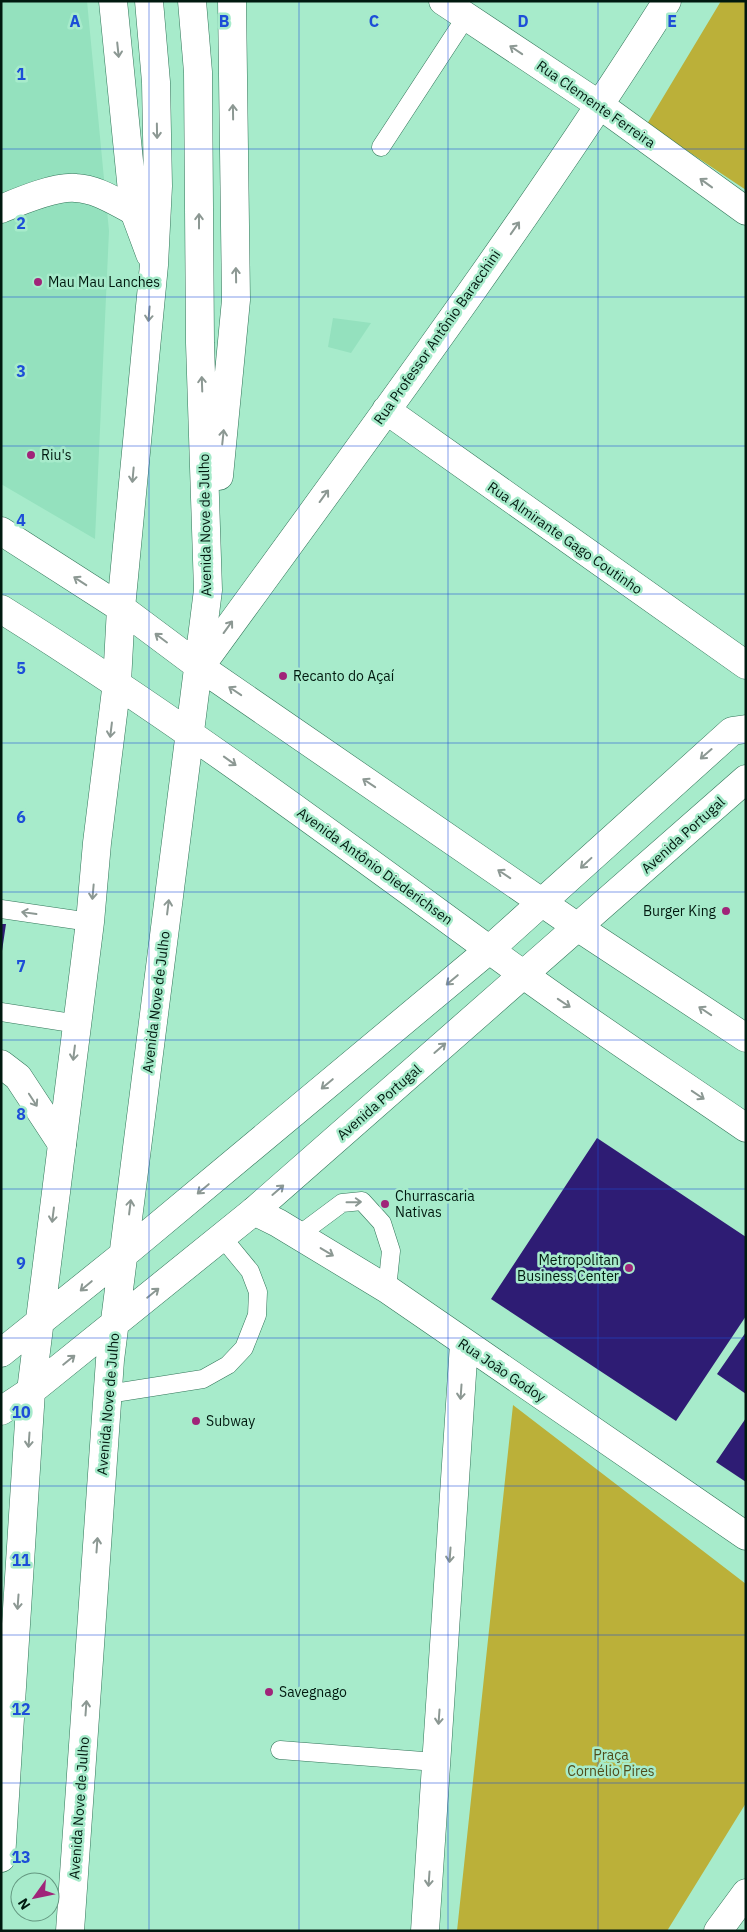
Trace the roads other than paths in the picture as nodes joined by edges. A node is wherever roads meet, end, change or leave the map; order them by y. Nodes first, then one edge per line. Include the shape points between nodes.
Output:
1 (113, 1) edge
2 (149, 1) edge
3 (192, 1) edge
4 (232, 1) edge
5 (443, 1) edge
6 (667, 1) edge
7 (466, 17) junction
8 (600, 106) junction
9 (381, 147) dead end
10 (1, 208) edge
11 (134, 211) junction
12 (746, 212) edge
13 (154, 265) junction
14 (386, 410) junction
15 (1, 530) edge
16 (208, 590) junction
17 (121, 608) junction
18 (1, 609) edge
19 (746, 665) edge
20 (200, 667) junction
21 (117, 682) junction
22 (746, 729) edge
23 (190, 732) junction
24 (743, 786) edge
25 (543, 902) junction
26 (1, 909) edge
27 (90, 922) junction
28 (579, 928) junction
29 (490, 949) junction
30 (524, 975) junction
31 (1, 1012) edge
32 (78, 1024) junction
33 (746, 1038) edge
34 (1, 1064) edge
35 (746, 1128) edge
36 (62, 1144) junction
37 (254, 1211) junction
38 (299, 1235) junction
39 (222, 1237) junction
40 (124, 1255) junction
41 (387, 1289) junction
42 (40, 1324) junction
43 (115, 1324) junction
44 (464, 1344) junction
45 (1, 1353) edge
46 (31, 1391) junction
47 (108, 1394) junction
48 (1, 1411) edge
49 (746, 1536) edge
50 (280, 1750) dead end
51 (436, 1762) junction
52 (1, 1858) edge
53 (744, 1901) edge
54 (70, 1931) edge
55 (425, 1931) edge
56 (718, 1931) edge

1 -> 11 main road
2 -> 13 main road via 156,82 158,186
16 -> 3 main road, Avenida Nove de Julho via 200,343 198,72
16 -> 4 main road via 236,300
5 - 7 main road, Rua Clemente Ferreira
6 - 8 main road, Rua Professor Antônio Baracchini
8 -> 7 main road, Rua Clemente Ferreira
7 - 9 lane
12 -> 8 main road, Rua Clemente Ferreira
14 -> 8 main road, Rua Professor Antônio Baracchini
10 - 11 main road via 33,196 75,187 104,195
11 - 13 main road
13 -> 17 main road
14 - 19 main road, Rua Almirante Gago Coutinho
20 -> 14 main road, Rua Professor Antônio Baracchini
17 -> 15 main road
16 - 20 main road, Avenida Nove de Julho
20 -> 17 main road
17 - 21 main road
18 - 21 main road, Avenida Antônio Diederichsen
20 - 23 main road, Avenida Nove de Julho
25 -> 20 main road
21 - 23 main road, Avenida Antônio Diederichsen
21 -> 27 main road
22 -> 25 main road via 732,731
23 -> 29 main road, Avenida Antônio Diederichsen
40 -> 23 main road, Avenida Nove de Julho
24 - 28 main road, Avenida Portugal
25 - 28 main road
25 - 29 main road
27 -> 26 lane
27 - 32 main road
28 - 30 main road, Avenida Portugal
33 -> 28 main road
29 - 30 main road, Avenida Antônio Diederichsen
29 -> 40 main road
30 -> 35 main road, Avenida Antônio Diederichsen
37 -> 30 main road, Avenida Portugal
31 - 32 lane
32 -> 36 main road
34 -> 36 main road via 18,1076
36 -> 42 main road
37 - 38 main road, Rua João Godoy
37 - 39 main road, Avenida Portugal
38 -> 41 main road, Rua João Godoy
38 -> 41 lane via 342,1203 362,1202 382,1223 391,1251
43 -> 39 main road, Avenida Portugal
39 - 47 lane via 250,1271 258,1292 257,1315 244,1348 228,1365 203,1379
40 -> 42 main road
40 - 43 main road, Avenida Nove de Julho
41 - 44 main road, Rua João Godoy
42 - 45 main road
42 - 46 main road
46 -> 43 main road, Avenida Portugal
43 - 47 main road, Avenida Nove de Julho
44 - 49 main road, Rua João Godoy
44 -> 51 main road
46 - 48 main road, Avenida Portugal
46 -> 52 main road
54 -> 47 main road, Avenida Nove de Julho
50 - 51 lane
51 -> 55 main road
53 - 56 main road

